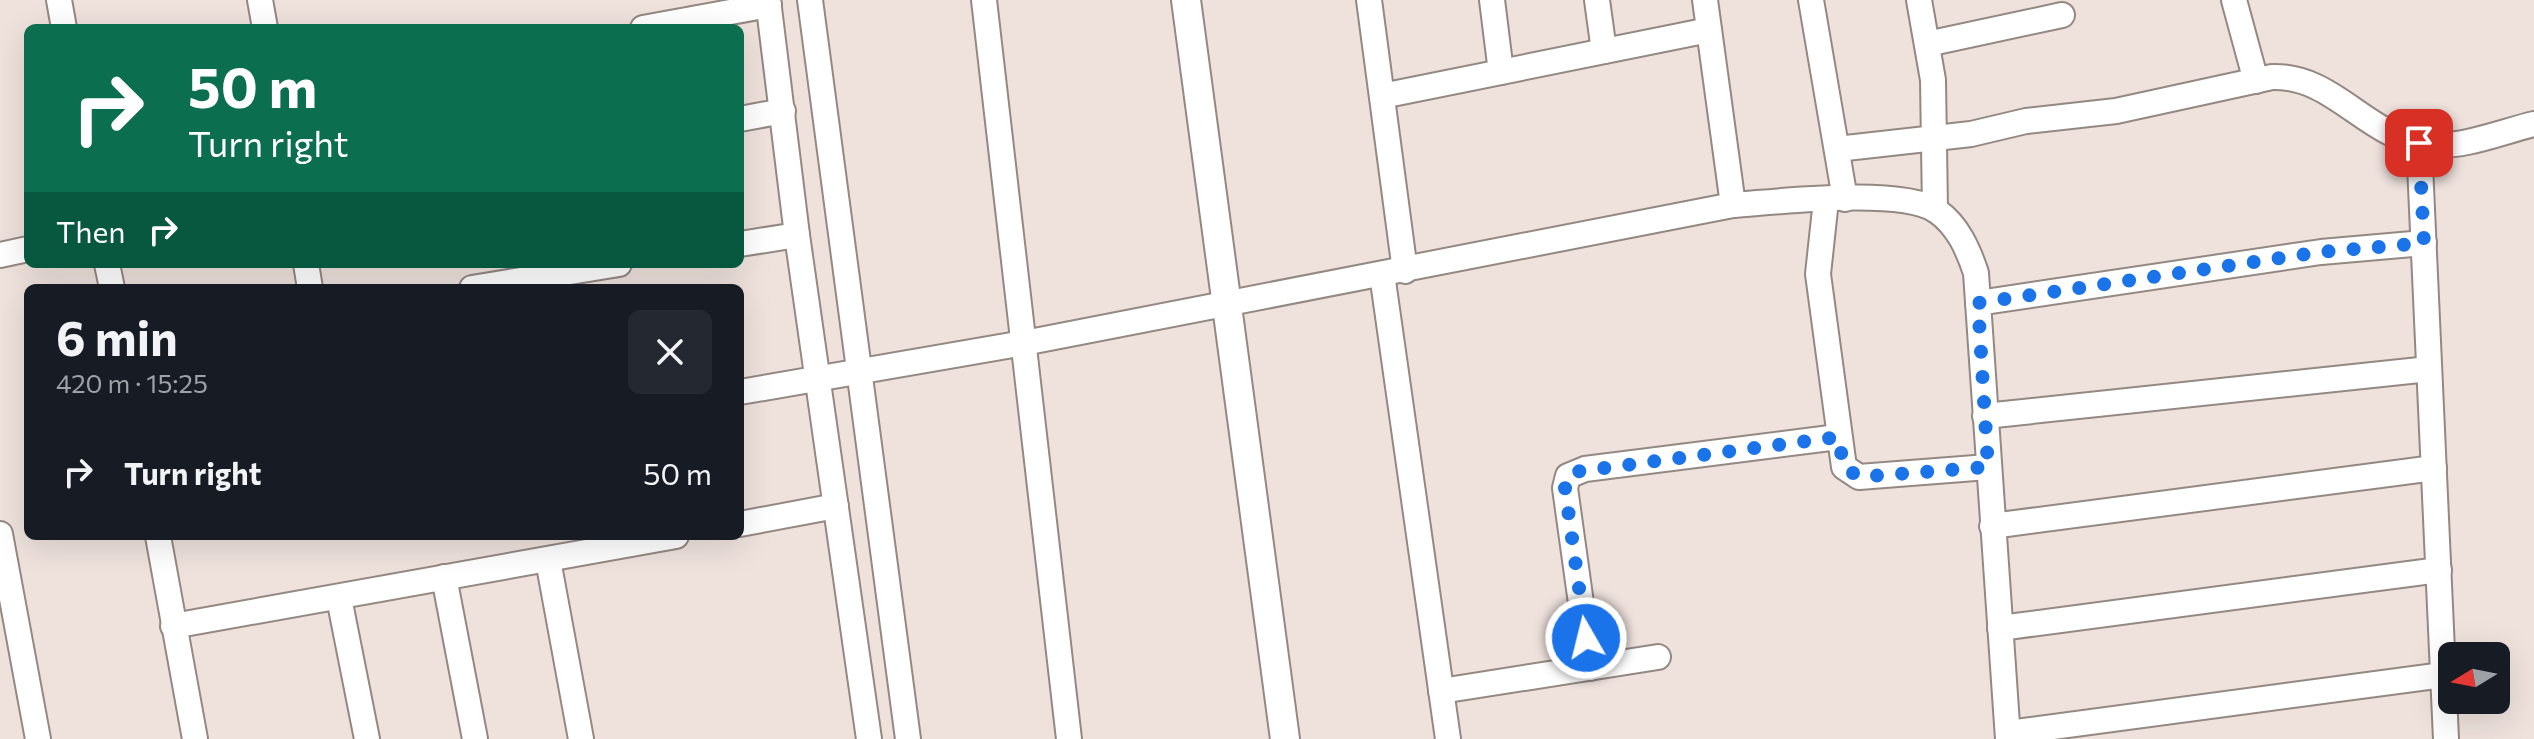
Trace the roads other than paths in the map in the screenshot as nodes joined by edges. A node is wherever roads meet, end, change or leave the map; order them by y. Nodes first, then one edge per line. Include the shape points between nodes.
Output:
1 (260, 0) edge
2 (810, 0) edge
3 (984, 0) edge
4 (1186, 0) edge
5 (1369, 0) edge
6 (1492, 0) edge
7 (1597, 0) edge
8 (1705, 0) edge
9 (1811, 0) edge
10 (1919, 0) edge
11 (2234, 0) edge
12 (62, 1) edge
13 (769, 3) edge
14 (2062, 15) dead end
15 (64, 24) edge
16 (264, 24) edge
17 (663, 24) edge
18 (1709, 30) junction
19 (1927, 44) junction
20 (1604, 51) junction
21 (1501, 72) junction
22 (2256, 81) junction
23 (1382, 96) junction
24 (783, 111) junction
25 (744, 118) edge
26 (2534, 124) edge
27 (1937, 137) junction
28 (2419, 143) junction
29 (1837, 149) junction
30 (1836, 199) junction
31 (1733, 205) junction
32 (1935, 210) junction
33 (797, 235) junction
34 (744, 243) edge
35 (2424, 243) junction
36 (24, 250) edge
37 (0, 255) edge
38 (594, 268) edge
39 (1394, 273) junction
40 (496, 284) edge
41 (1226, 301) junction
42 (1978, 303) junction
43 (1024, 343) junction
44 (2429, 369) junction
45 (858, 374) junction
46 (819, 379) junction
47 (744, 391) edge
48 (1985, 416) junction
49 (1838, 437) junction
50 (1988, 467) junction
51 (2434, 468) junction
52 (836, 506) junction
53 (744, 523) edge
54 (1992, 526) junction
55 (0, 534) edge
56 (159, 540) edge
57 (655, 540) edge
58 (548, 560) junction
59 (2439, 570) junction
60 (444, 577) junction
61 (339, 598) junction
62 (173, 626) junction
63 (2000, 628) junction
64 (10, 641) edge
65 (2442, 642) edge
66 (1658, 657) dead end
67 (1590, 668) junction
68 (2438, 676) edge
69 (1441, 691) junction
70 (2445, 714) edge
71 (2008, 736) edge
72 (38, 739) edge
73 (195, 739) edge
74 (367, 739) edge
75 (475, 739) edge
76 (581, 739) edge
77 (869, 739) edge
78 (908, 739) edge
79 (1069, 739) edge
80 (1285, 739) edge
81 (1448, 739) edge
82 (2446, 739) edge

1 - 16 street
2 - 45 street
3 - 43 street
4 - 41 street
5 - 23 street
6 - 21 street
7 - 20 street
8 - 18 street
9 - 29 street
10 - 19 street
11 - 22 street
12 - 15 street
13 - 17 street
13 - 24 street
14 - 19 street
18 - 20 street
18 - 31 street
19 - 27 street
20 - 21 street
21 - 23 street
22 - 27 street via 2116,111
22 - 28 street via 2311,81 2387,133
23 - 39 street
24 - 25 street
24 - 33 street
26 - 28 street via 2469,141
27 - 29 street
27 - 32 street
28 - 35 street
29 - 30 street
30 - 31 street
30 - 32 street via 1912,202
30 - 49 street via 1818,274
31 - 39 street
32 - 42 street via 1956,229 1969,252
33 - 34 street
33 - 46 street
35 - 42 street via 2321,252
35 - 44 street
36 - 37 street
38 - 40 street
39 - 41 street
39 - 69 street
41 - 43 street
41 - 80 street
42 - 48 street
43 - 45 street
43 - 79 street
44 - 48 street
44 - 51 street
45 - 46 street
45 - 78 street
46 - 47 street
46 - 52 street
48 - 50 street
49 - 50 street via 1844,467 1859,477
49 - 67 street via 1585,469 1568,476 1565,488
50 - 54 street
51 - 54 street
51 - 59 street
52 - 53 street
52 - 77 street
54 - 63 street
55 - 64 street
56 - 62 street
57 - 58 street
58 - 60 street
58 - 76 street
59 - 63 street
59 - 65 street
60 - 61 street
60 - 75 street
61 - 62 street
61 - 74 street
62 - 73 street
63 - 71 street
64 - 72 street
66 - 67 street
67 - 69 street
68 - 71 street
69 - 81 street
70 - 82 street

